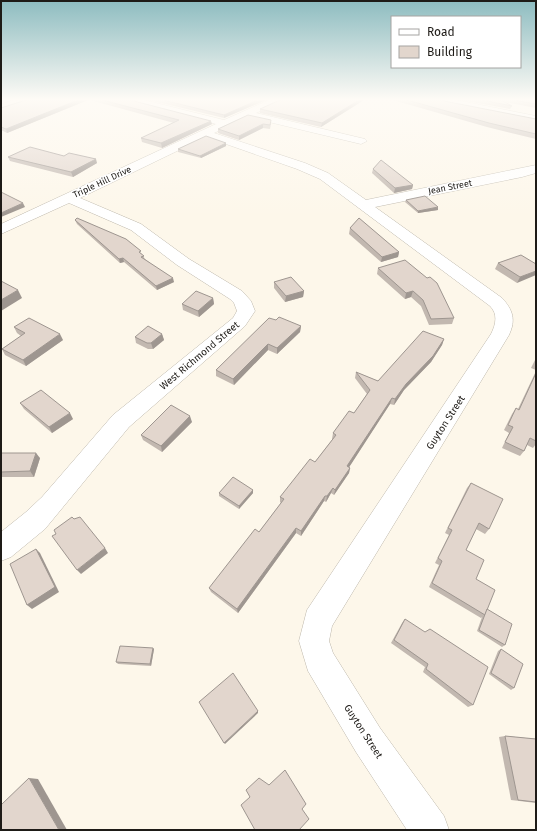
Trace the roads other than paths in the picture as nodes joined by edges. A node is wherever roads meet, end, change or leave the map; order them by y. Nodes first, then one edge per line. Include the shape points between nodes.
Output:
1 (196, 139) edge
2 (220, 139) edge
3 (352, 139) edge
4 (361, 141) dead end
5 (536, 169) edge
6 (518, 174) junction
7 (536, 181) edge
8 (69, 198) junction
9 (364, 205) junction
10 (1, 230) edge
11 (1, 548) edge
12 (430, 830) edge

1 - 8 street, Triple Hill Drive
2 - 9 street, Guyton Street via 319,174
3 - 4 street
5 - 6 street, Jean Street
6 - 7 street
6 - 9 street, Jean Street
8 - 10 street, Triple Hill Drive
8 - 11 street, West Richmond Street via 136,228 183,262 236,295 246,311 239,322 121,421 29,528
9 - 12 street, Guyton Street via 496,302 503,311 506,322 318,621 314,641 319,660 368,740

